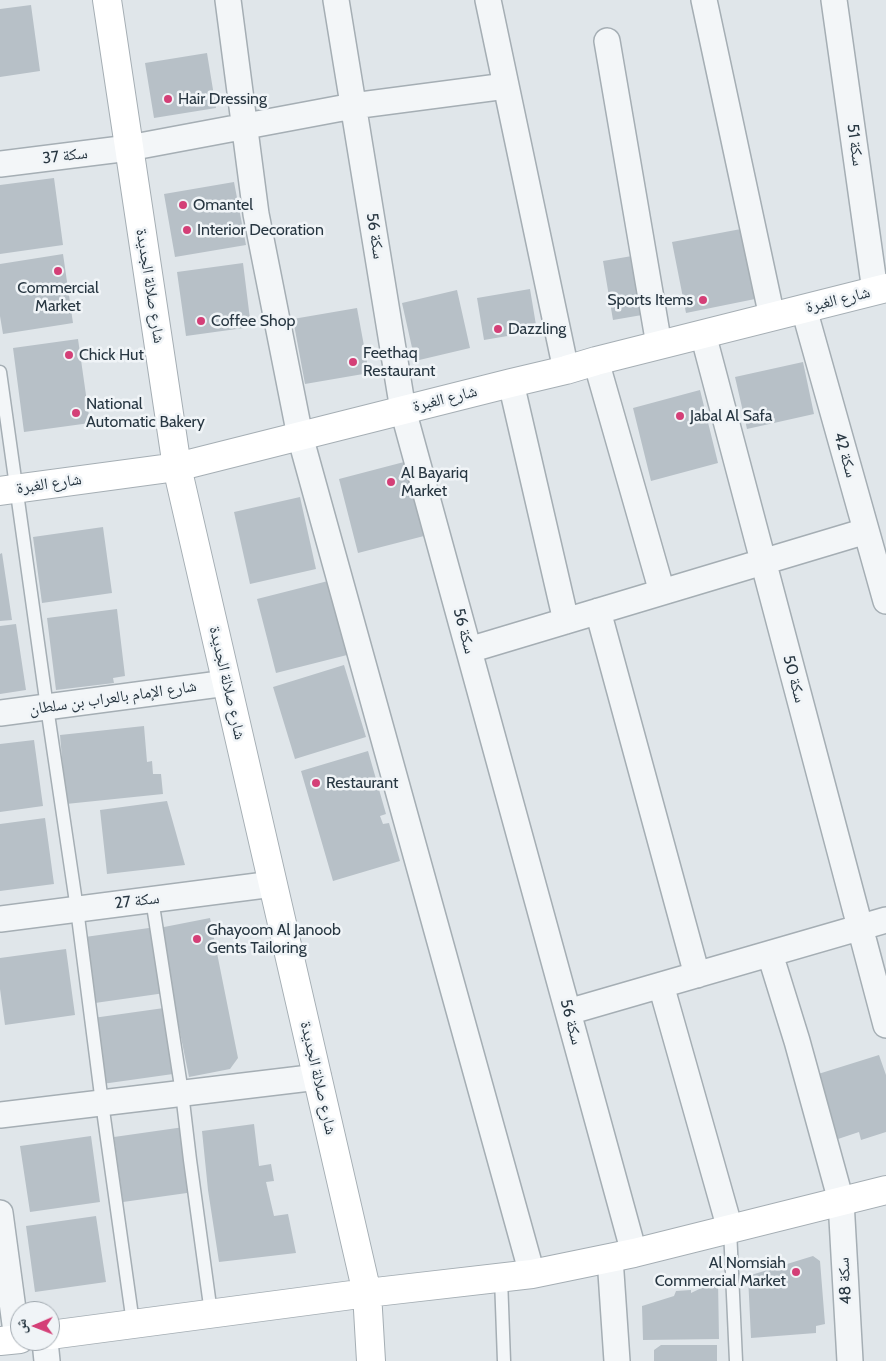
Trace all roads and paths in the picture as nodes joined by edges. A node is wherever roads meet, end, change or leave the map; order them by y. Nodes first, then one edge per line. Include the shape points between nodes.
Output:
1 (107, 0) edge
2 (228, 0) edge
3 (336, 0) edge
4 (488, 0) edge
5 (704, 0) edge
6 (834, 0) edge
7 (607, 41) dead end
8 (506, 86) junction
9 (353, 106) junction
10 (245, 126) junction
11 (129, 148) junction
12 (0, 164) edge
13 (881, 289) edge
14 (804, 309) junction
15 (772, 317) junction
16 (703, 334) junction
17 (659, 345) junction
18 (596, 361) junction
19 (566, 370) junction
20 (0, 372) edge
21 (511, 383) junction
22 (403, 410) junction
23 (300, 436) junction
24 (177, 467) junction
25 (8, 490) edge
26 (866, 531) junction
27 (763, 562) junction
28 (662, 592) junction
29 (886, 601) edge
30 (598, 612) junction
31 (566, 621) junction
32 (469, 650) junction
33 (227, 683) junction
34 (47, 707) junction
35 (0, 713) edge
36 (273, 884) junction
37 (152, 899) junction
38 (77, 909) junction
39 (0, 919) edge
40 (886, 920) edge
41 (860, 928) junction
42 (770, 954) junction
43 (697, 975) junction
44 (661, 985) junction
45 (568, 1012) junction
46 (886, 1025) edge
47 (318, 1077) junction
48 (182, 1093) junction
49 (102, 1102) junction
50 (0, 1115) edge
51 (886, 1190) edge
52 (841, 1201) junction
53 (0, 1213) edge
54 (730, 1229) junction
55 (622, 1255) junction
56 (532, 1274) junction
57 (501, 1278) junction
58 (367, 1292) junction
59 (211, 1313) junction
60 (10, 1319) edge
61 (133, 1323) junction
62 (60, 1333) edge
63 (371, 1361) edge
64 (504, 1361) edge
65 (617, 1361) edge
66 (736, 1361) edge
67 (850, 1361) edge

1 - 11 street, شارع صلالة الجديدة
2 - 10 street
3 - 9 street, سكة 56
4 - 8 street
5 - 15 street
6 - 13 street, سكة 51
7 - 17 street
8 - 9 street, سكة 37
8 - 19 street
9 - 10 street, سكة 37
9 - 22 street, سكة 56
10 - 11 street, سكة 37
10 - 23 street via 256,214
11 - 12 street, سكة 37
11 - 24 street, شارع صلالة الجديدة
13 - 14 street, شارع الغبرة
14 - 15 street, شارع الغبرة
14 - 26 street, سكة 42
15 - 16 street, شارع الغبرة
16 - 17 street, شارع الغبرة
16 - 27 street, سكة 50
17 - 18 street, شارع الغبرة
18 - 19 street, شارع الغبرة
18 - 28 street
19 - 21 street, شارع الغبرة
20 - 25 lane
21 - 22 street, شارع الغبرة
21 - 31 street
22 - 23 street, شارع الغبرة
22 - 32 street, سكة 56
23 - 24 street, شارع الغبرة
23 - 56 street
24 - 25 street, شارع الغبرة
24 - 33 street, شارع صلالة الجديدة
25 - 34 lane
26 - 27 street
26 - 29 street, سكة 42
27 - 28 street
27 - 41 street, سكة 50
28 - 30 street
30 - 31 street
30 - 43 street
31 - 32 street
32 - 45 street, سكة 56
33 - 34 street, شارع الإمام بالعراب بن سلطان
33 - 36 street, شارع صلالة الجديدة
34 - 35 street, شارع الإمام بالعراب بن سلطان
34 - 38 lane
36 - 37 street, سكة 27
36 - 47 street, شارع صلالة الجديدة
37 - 38 street, سكة 27
37 - 48 lane
38 - 39 street, سكة 27
38 - 49 lane
40 - 41 street
41 - 42 street
41 - 46 street, سكة 50
42 - 43 street
42 - 52 street, سكة 48
43 - 44 street
44 - 45 street
44 - 54 street
45 - 55 street, سكة 56
47 - 48 street
47 - 58 street, شارع صلالة الجديدة
48 - 49 street
48 - 59 lane
49 - 50 street
49 - 61 lane
51 - 52 street
52 - 54 street
52 - 67 street, سكة 48
53 - 60 street
54 - 55 street
54 - 66 lane
55 - 56 street
55 - 65 street, سكة 56
56 - 57 street
57 - 58 street
57 - 64 lane
58 - 59 street
58 - 63 street, شارع صلالة الجديدة
59 - 61 street
61 - 62 street

